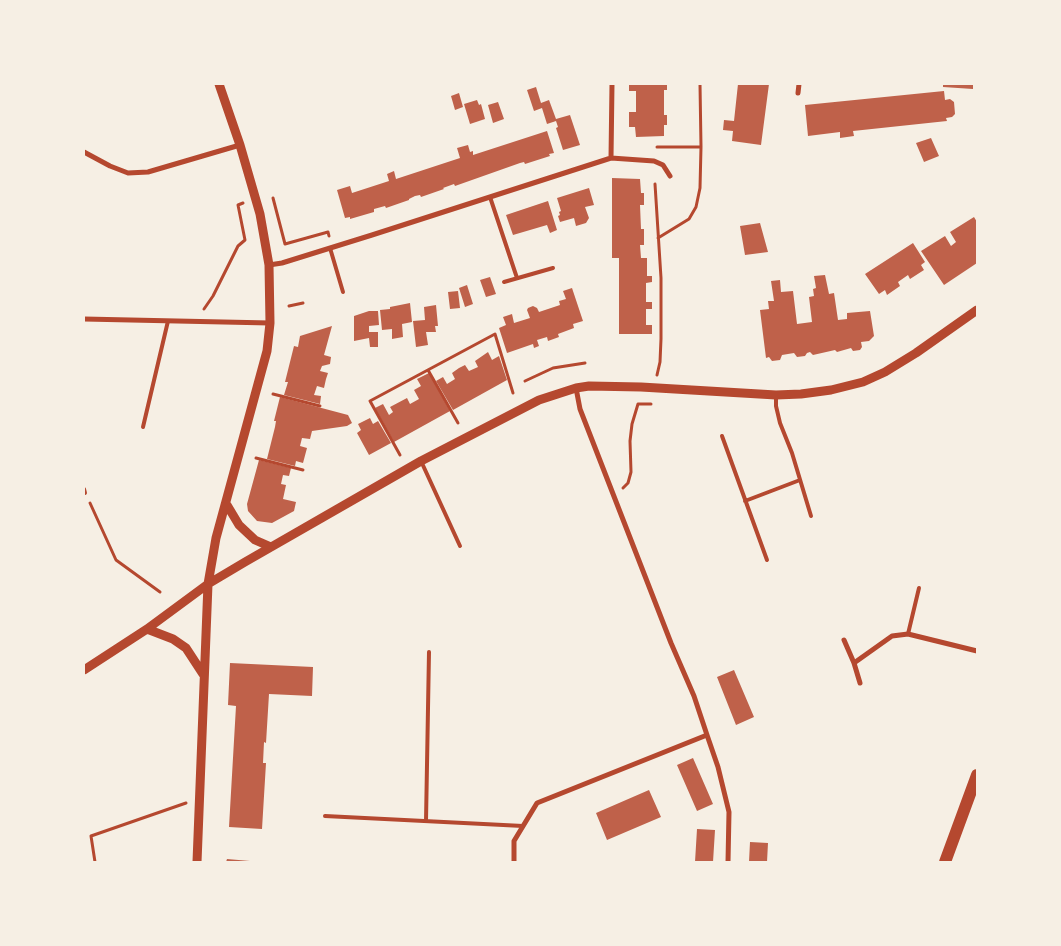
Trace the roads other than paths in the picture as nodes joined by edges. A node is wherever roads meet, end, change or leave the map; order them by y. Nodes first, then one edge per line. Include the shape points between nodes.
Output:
1 (219, 84) edge
2 (612, 84) edge
3 (799, 84) edge
4 (798, 93) dead end
5 (240, 146) junction
6 (84, 152) edge
7 (611, 158) junction
8 (670, 176) dead end
9 (490, 197) junction
10 (331, 248) junction
11 (269, 265) junction
12 (553, 268) dead end
13 (517, 278) junction
14 (504, 282) dead end
15 (343, 292) dead end
16 (977, 310) edge
17 (84, 319) edge
18 (168, 321) junction
19 (270, 323) junction
20 (576, 388) junction
21 (776, 395) junction
22 (143, 427) dead end
23 (722, 436) dead end
24 (421, 461) junction
25 (800, 480) junction
26 (745, 501) junction
27 (227, 505) junction
28 (811, 516) dead end
29 (460, 546) dead end
30 (271, 547) junction
31 (766, 560) dead end
32 (208, 584) junction
33 (919, 588) dead end
34 (147, 628) junction
35 (908, 634) junction
36 (844, 640) dead end
37 (977, 651) edge
38 (428, 652) dead end
39 (854, 663) junction
40 (84, 670) edge
41 (203, 674) junction
42 (860, 683) dead end
43 (707, 735) junction
44 (977, 775) edge
45 (325, 816) dead end
46 (426, 821) junction
47 (523, 826) junction
48 (197, 862) edge
49 (514, 862) edge
50 (728, 862) edge
51 (945, 862) edge

1 - 5 street
2 - 7 street
3 - 4 street
5 - 6 street via 148,172 128,173
5 - 11 street via 260,214
7 - 8 street via 654,161 663,165
7 - 9 street
9 - 10 street
9 - 13 lane
10 - 11 street
10 - 15 lane
11 - 19 street
12 - 13 lane
13 - 14 lane
16 - 21 street via 916,353 863,382 831,390
17 - 18 street
18 - 19 street
18 - 22 lane
19 - 27 street via 267,351
20 - 21 street via 641,387
20 - 24 street via 527,406
20 - 43 street via 580,409
21 - 25 lane via 780,423
23 - 26 lane
24 - 29 lane
24 - 30 street
25 - 26 lane
25 - 28 lane
26 - 31 lane
27 - 30 street via 246,532
27 - 32 street via 216,538
30 - 32 street
32 - 34 street
32 - 41 street
33 - 35 lane
34 - 40 street
34 - 41 street via 186,648
35 - 37 street
35 - 39 street via 892,636
36 - 39 street
38 - 46 lane
39 - 42 street
41 - 48 street
43 - 47 street via 537,803
43 - 50 street via 729,812
44 - 51 main road
45 - 46 lane
46 - 47 lane
47 - 49 street via 514,841

